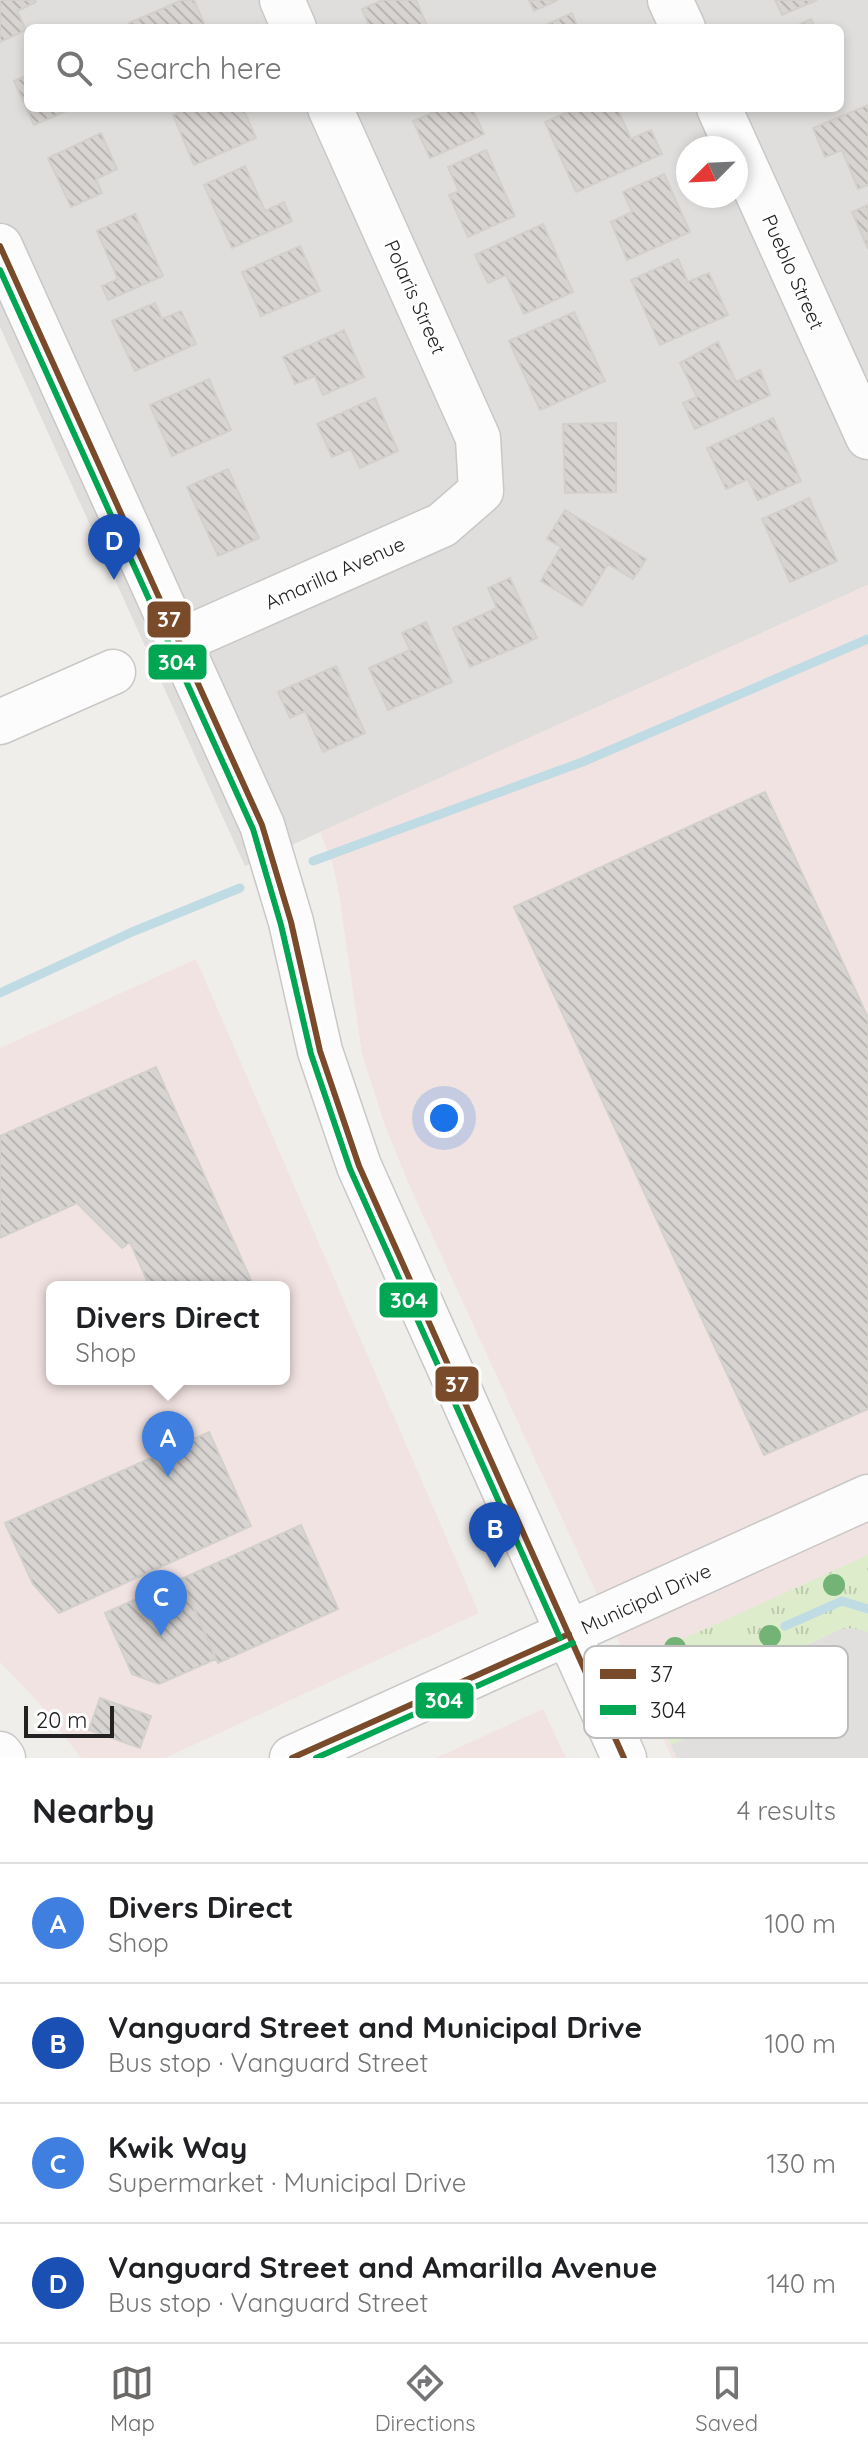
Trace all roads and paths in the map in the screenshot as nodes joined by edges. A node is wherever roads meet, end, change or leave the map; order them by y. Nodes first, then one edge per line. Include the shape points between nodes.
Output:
1 (282, 0) edge
2 (670, 0) edge
3 (292, 24) edge
4 (681, 24) edge
5 (332, 112) edge
6 (721, 112) edge
7 (0, 246) edge
8 (868, 437) edge
9 (481, 491) joint
10 (180, 641) junction
11 (113, 672) dead end
12 (0, 722) edge
13 (868, 1497) edge
14 (569, 1634) junction
15 (584, 1668) edge
16 (615, 1738) edge
17 (292, 1758) edge
18 (624, 1758) edge

1 - 3 street
2 - 4 street
5 - 9 street, Polaris Street via 478,438
6 - 8 street, Pueblo Street
7 - 10 street
9 - 10 street, Amarilla Avenue via 442,525
10 - 14 street via 275,863 320,1051 359,1166
11 - 12 street
13 - 14 street, Municipal Drive
14 - 15 street
14 - 17 street, Municipal Drive
16 - 18 street

